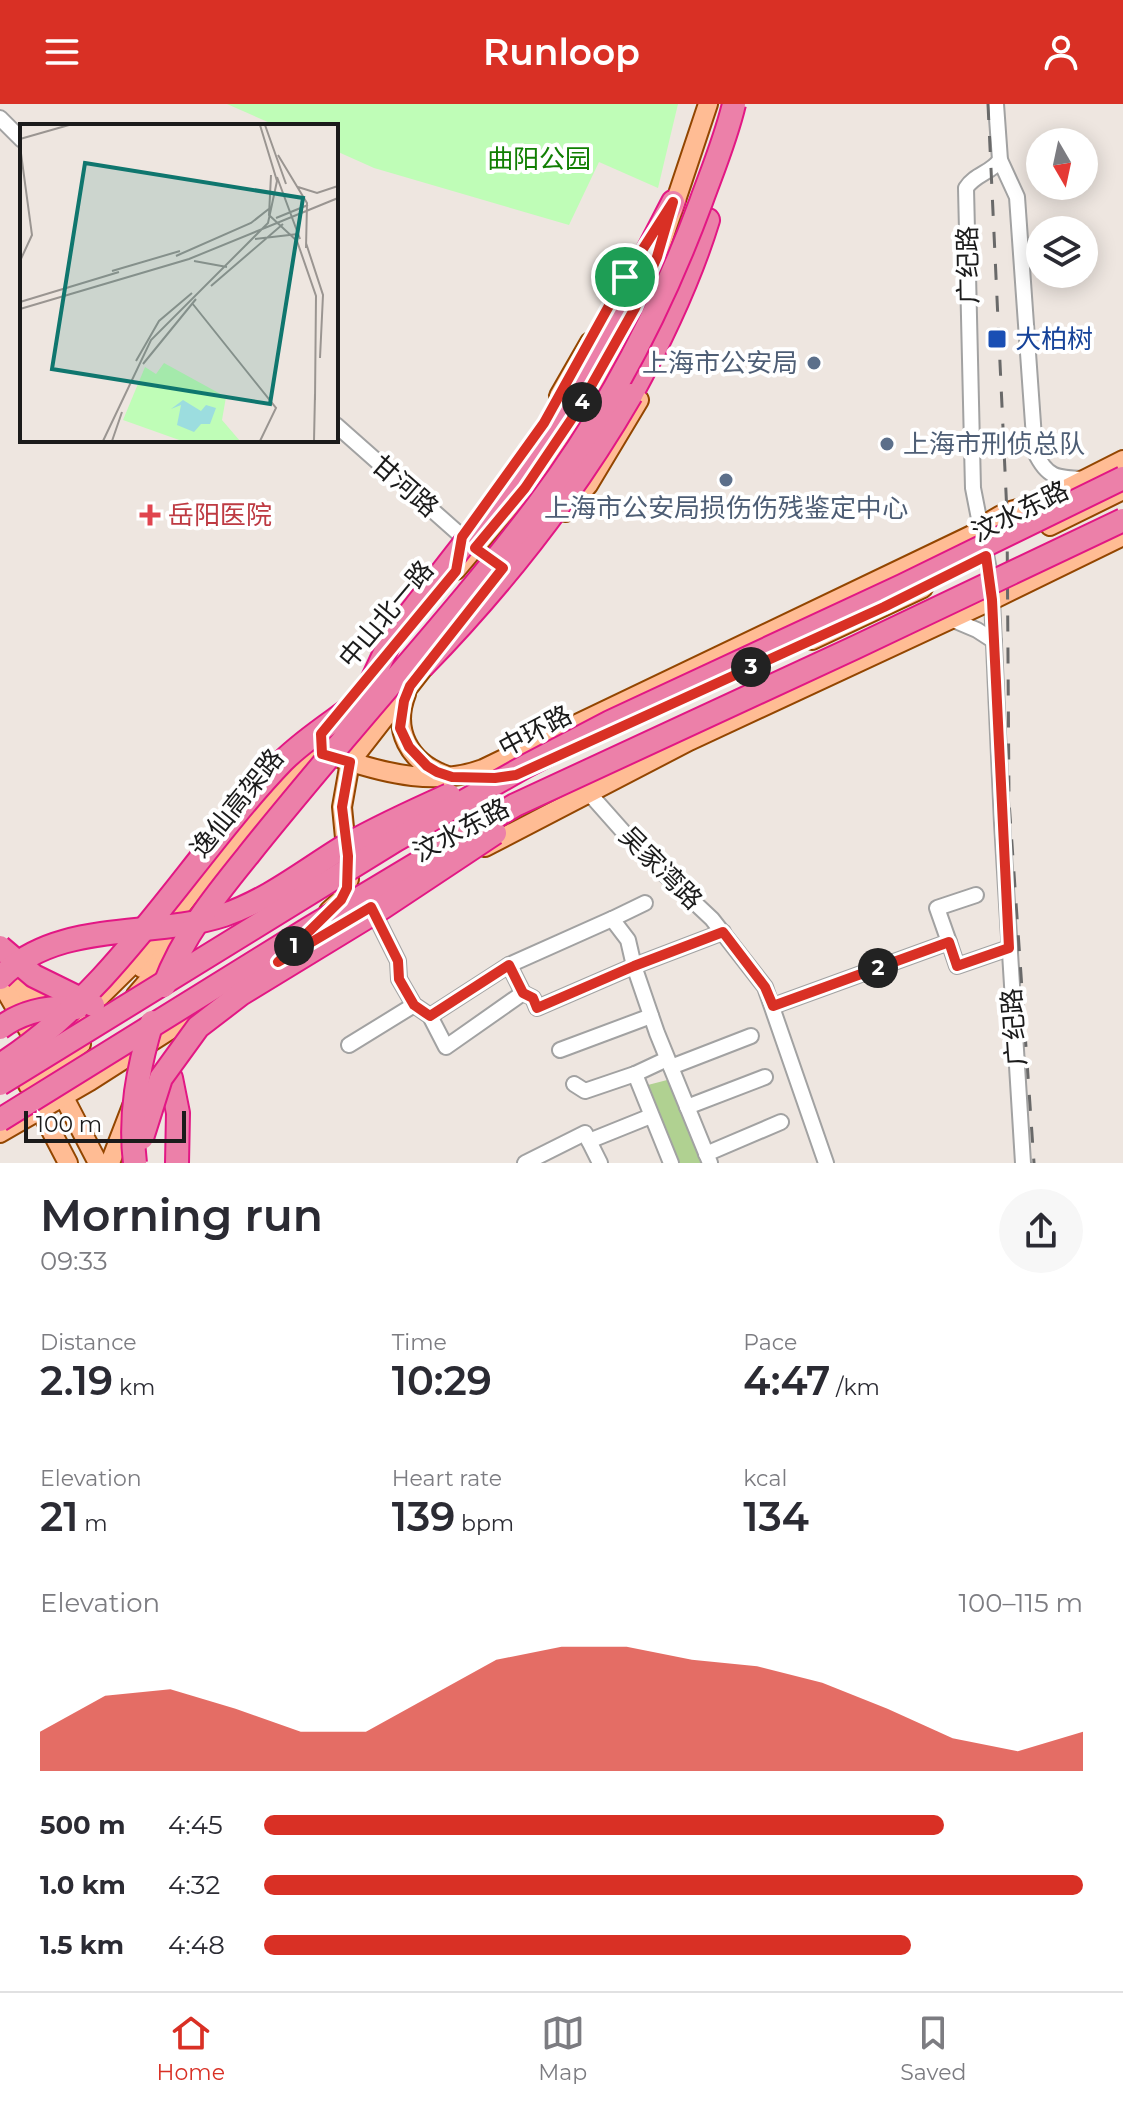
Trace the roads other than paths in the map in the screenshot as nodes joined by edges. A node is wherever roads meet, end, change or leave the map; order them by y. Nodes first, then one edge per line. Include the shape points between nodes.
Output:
1 (708, 104) edge
2 (719, 104) edge
3 (737, 104) edge
4 (996, 104) edge
5 (0, 118) edge
6 (20, 138) edge
7 (1000, 160) junction
8 (673, 202) junction
9 (709, 215) junction
10 (338, 427) edge
11 (1123, 460) edge
12 (1123, 478) edge
13 (1085, 479) junction
14 (1123, 490) edge
15 (1123, 509) edge
16 (1123, 520) edge
17 (980, 531) junction
18 (1123, 536) edge
19 (468, 542) junction
20 (988, 566) junction
21 (508, 571) junction
22 (992, 600) junction
23 (951, 619) junction
24 (994, 641) junction
25 (741, 645) junction
26 (790, 650) junction
27 (410, 686) junction
28 (361, 697) junction
29 (610, 722) junction
30 (313, 755) junction
31 (350, 762) junction
32 (316, 776) junction
33 (454, 777) junction
34 (591, 781) junction
35 (342, 807) junction
36 (208, 870) junction
37 (976, 895) dead end
38 (341, 900) junction
39 (183, 903) junction
40 (645, 903) dead end
41 (371, 907) junction
42 (612, 919) junction
43 (343, 922) junction
44 (167, 925) junction
45 (297, 930) junction
46 (135, 932) junction
47 (723, 932) junction
48 (189, 934) junction
49 (949, 942) junction
50 (0, 947) edge
51 (1009, 948) junction
52 (152, 957) junction
53 (278, 962) junction
54 (509, 965) junction
55 (634, 966) junction
56 (0, 967) edge
57 (0, 980) edge
58 (523, 993) junction
59 (414, 1005) junction
60 (773, 1006) junction
61 (195, 1013) junction
62 (430, 1016) junction
63 (651, 1016) junction
64 (121, 1017) junction
65 (0, 1029) edge
66 (751, 1036) dead end
67 (349, 1045) dead end
68 (560, 1050) dead end
69 (151, 1058) junction
70 (669, 1063) junction
71 (51, 1072) junction
72 (0, 1074) edge
73 (635, 1074) junction
74 (765, 1077) dead end
75 (24, 1082) edge
76 (0, 1084) edge
77 (574, 1084) dead end
78 (0, 1091) edge
79 (132, 1104) junction
80 (687, 1107) junction
81 (0, 1113) edge
82 (651, 1116) junction
83 (0, 1120) edge
84 (781, 1122) dead end
85 (0, 1133) edge
86 (589, 1141) junction
87 (708, 1158) edge
88 (68, 1163) edge
89 (98, 1163) edge
90 (110, 1163) edge
91 (121, 1163) edge
92 (134, 1163) edge
93 (177, 1163) edge
94 (525, 1163) edge
95 (600, 1163) edge
96 (671, 1163) edge
97 (826, 1163) edge
98 (1023, 1163) edge

1 - 8 main road
2 - 28 highway, 逸仙高架路, bridge via 693,191 661,270 591,402 505,525
3 - 9 main road
3 - 32 highway, 逸仙高架路, bridge via 671,278 587,433 491,565
4 - 7 street, 广纪路
5 - 6 street
7 - 13 street, 广纪路 via 1017,197 1035,452 1042,467 1058,478
7 - 17 street, 广纪路 via 966,188 973,488
8 - 19 main road
8 - 28 highway, bridge via 582,378 518,475 393,635
9 - 21 main road via 643,353
9 - 32 highway, bridge via 681,298 631,395 548,523 487,598
10 - 19 street, 甘河路
11 - 13 main road, 汶水东路
12 - 29 highway, 中环路, bridge
13 - 17 main road, 汶水东路 via 989,521
14 - 20 main road, 汶水东路
15 - 20 main road, 汶水东路
16 - 34 highway, bridge
17 - 20 street, 广纪路
17 - 25 main road, 汶水东路
18 - 22 main road, 汶水东路
19 - 21 street, 甘河路
19 - 30 main road, 中山北一路 via 456,571 321,734
20 - 22 street, 广纪路
20 - 26 main road, 汶水东路
20 - 43 main road, 汶水东路 via 485,819 440,844
21 - 27 main road via 482,595
22 - 23 main road, 汶水东路
22 - 24 street, 广纪路
23 - 24 street
23 - 34 main road, 汶水东路
24 - 51 street, 广纪路
25 - 26 main road
25 - 33 main road, 汶水东路 via 483,769
26 - 33 main road, 汶水东路 via 530,770 495,778
27 - 31 main road
27 - 33 main road via 400,718 403,737 427,766
28 - 75 highway, bridge via 283,761 77,1003 46,1032
28 - 91 highway, 逸仙高架路, bridge via 222,864 166,944 141,1004 125,1063
29 - 57 highway, bridge via 358,839 233,911 171,928 60,942 20,961
29 - 76 highway, 中环路, bridge via 396,840
30 - 31 main road, 汶水东路
30 - 32 main road
30 - 36 main road, 中山北一路
31 - 32 main road
31 - 33 main road, 汶水东路 via 423,778
31 - 35 main road
32 - 48 main road, 中山北一路
32 - 92 highway, 逸仙高架路, bridge via 201,913 168,977 138,1078
34 - 41 main road, 汶水东路
34 - 47 street, 吴家湾路 via 643,854
34 - 83 highway, bridge via 515,805
34 - 92 highway, bridge via 241,994 198,1027 161,1078
35 - 38 main road via 349,879
35 - 45 main road via 337,885
36 - 39 main road, 中山北一路
36 - 46 main road via 165,899
37 - 49 street via 937,908
38 - 45 main road
38 - 53 main road
39 - 44 main road, 中山北一路
39 - 46 main road
40 - 42 street
41 - 43 main road, 汶水东路
41 - 59 street
42 - 54 street
42 - 55 street via 628,940
43 - 53 main road, 汶水东路
44 - 52 main road, 中山北一路
44 - 71 main road, 中山北一路 via 65,1031
45 - 71 main road
46 - 56 main road via 71,998 56,1001 26,994
47 - 55 street
47 - 60 street, 吴家湾路 via 765,987
48 - 52 main road, 中山北一路
48 - 71 main road via 135,997
49 - 51 street via 957,966
49 - 60 street
50 - 64 highway, bridge via 34,976
51 - 98 street, 广纪路
52 - 71 main road, 中山北一路
53 - 61 main road, 汶水东路
54 - 58 street
54 - 62 street
55 - 58 street via 537,1008
55 - 63 street
57 - 71 main road
58 - 62 street via 446,1047
59 - 62 street
59 - 67 street
60 - 97 street, 吴家湾路
61 - 69 main road
61 - 71 main road, 汶水东路
63 - 68 street
63 - 70 street
64 - 65 highway, bridge via 51,1008 24,1014
64 - 93 highway, bridge via 146,1035 167,1067 178,1113
65 - 75 main road
66 - 70 street
69 - 71 main road
69 - 79 main road
70 - 73 street
70 - 80 street
71 - 75 main road
71 - 75 main road
71 - 89 main road
72 - 75 main road
73 - 77 street via 585,1091
73 - 82 street
74 - 80 street
75 - 78 main road
75 - 81 main road
75 - 85 main road
75 - 88 main road
79 - 90 main road
79 - 92 main road
80 - 87 street
82 - 86 street
82 - 96 street
84 - 87 street
86 - 94 street via 585,1133
86 - 95 street

